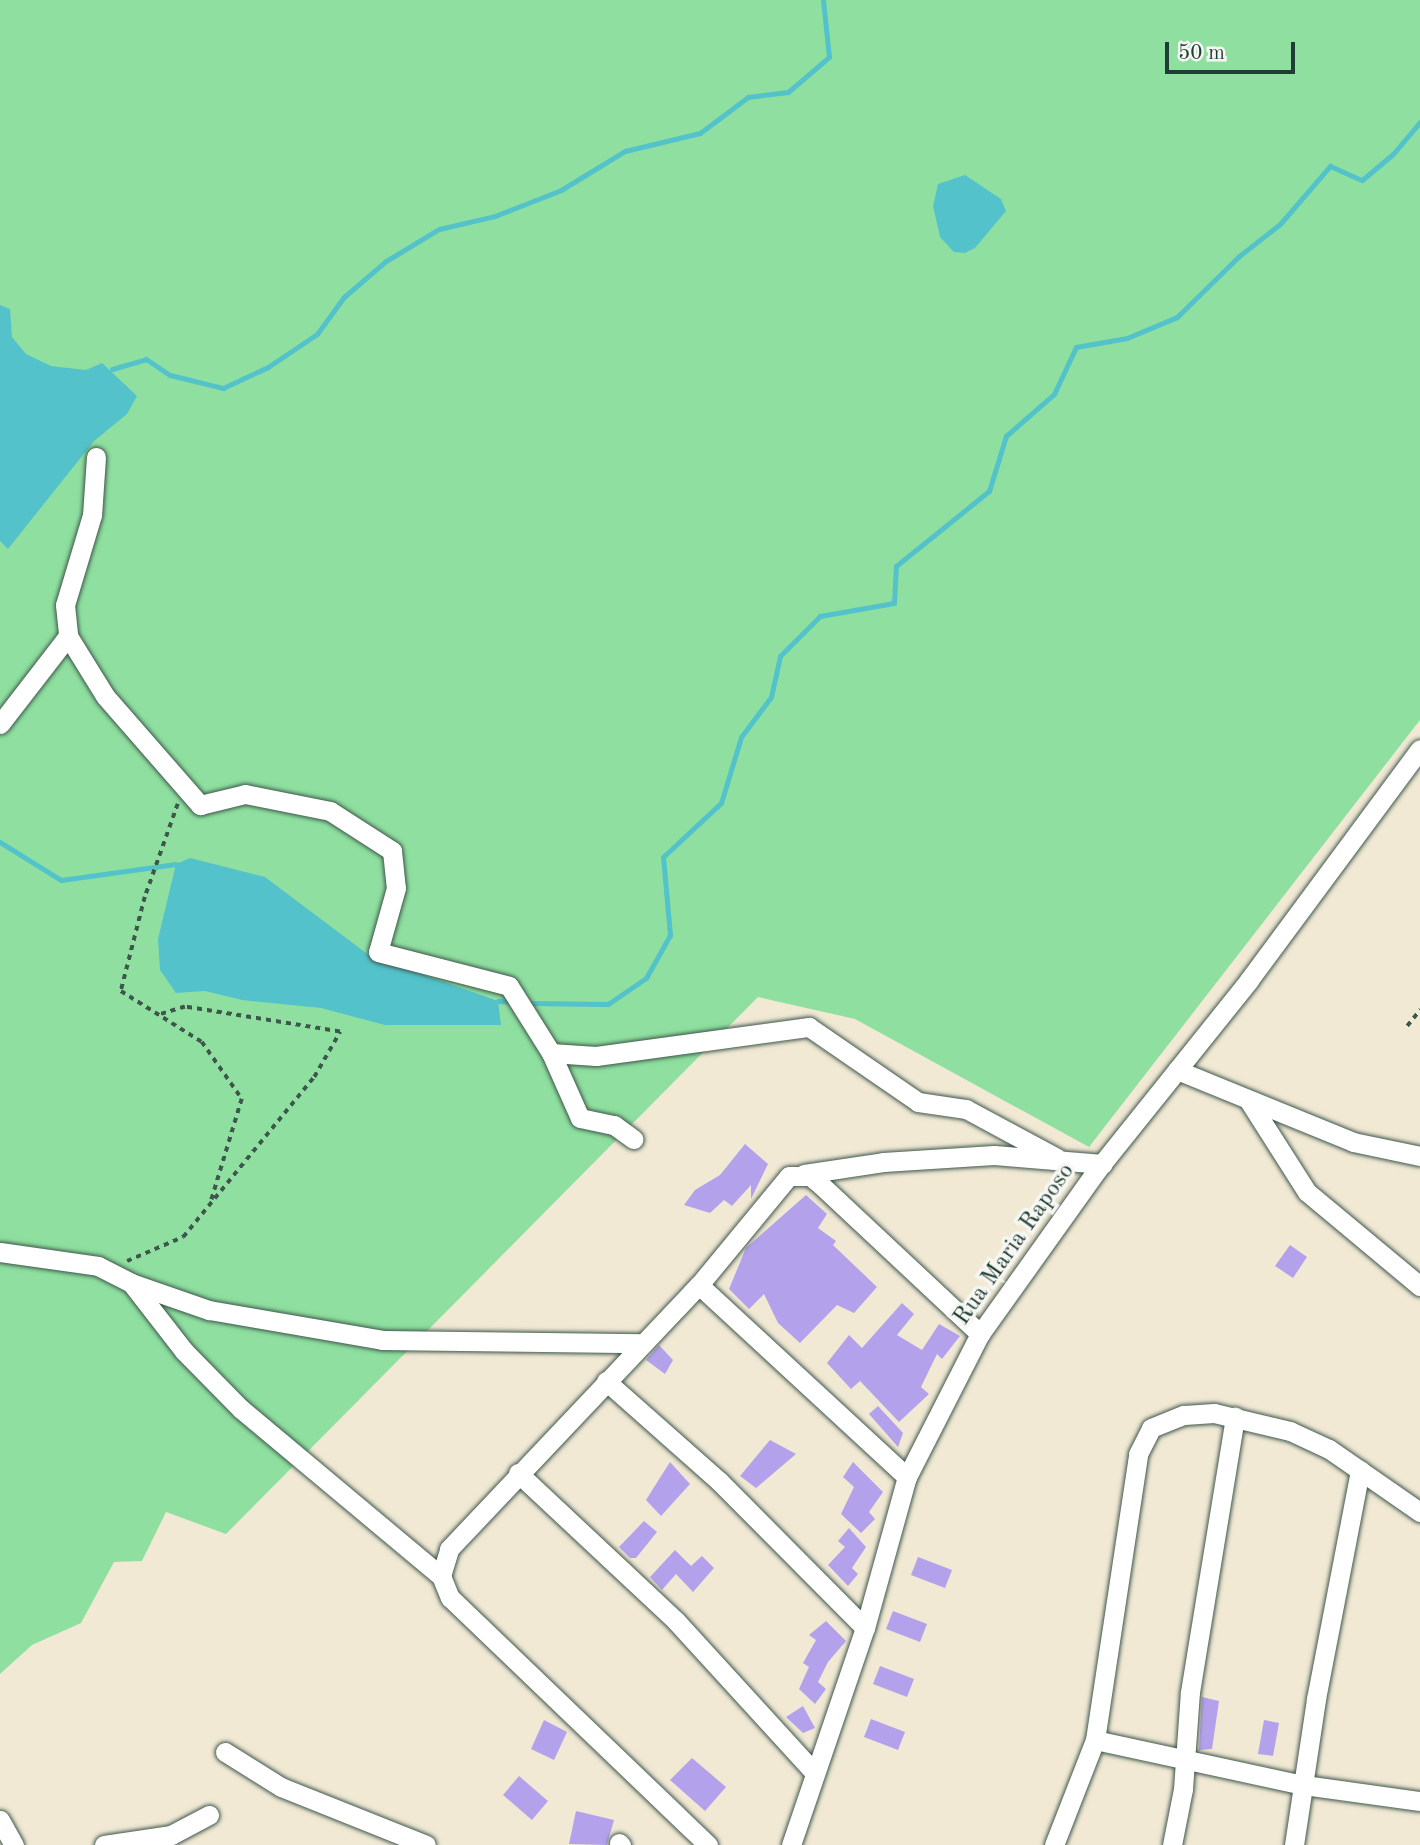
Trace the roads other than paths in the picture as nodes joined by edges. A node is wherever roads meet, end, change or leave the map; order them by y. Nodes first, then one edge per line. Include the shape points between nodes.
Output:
1 (96, 457) dead end
2 (68, 636) junction
3 (0, 724) edge
4 (1420, 749) edge
5 (551, 1053) junction
6 (1177, 1070) junction
7 (1249, 1101) junction
8 (634, 1139) dead end
9 (1420, 1156) edge
10 (1057, 1158) junction
11 (1102, 1164) junction
12 (799, 1174) junction
13 (0, 1252) edge
14 (131, 1283) junction
15 (699, 1285) junction
16 (1420, 1286) edge
17 (980, 1334) junction
18 (643, 1343) junction
19 (607, 1381) junction
20 (1235, 1417) junction
21 (1360, 1470) junction
22 (518, 1473) junction
23 (907, 1477) junction
24 (1420, 1512) edge
25 (441, 1576) junction
26 (865, 1628) junction
27 (1095, 1740) junction
28 (225, 1752) dead end
29 (1186, 1760) junction
30 (815, 1773) junction
31 (1304, 1785) junction
32 (1420, 1801) edge
33 (209, 1815) dead end
34 (0, 1820) edge
35 (15, 1845) edge
36 (104, 1845) edge
37 (426, 1845) edge
38 (708, 1845) edge
39 (791, 1845) edge
40 (1054, 1845) edge
41 (1172, 1845) edge
42 (1294, 1845) edge

1 - 2 street via 92,515 65,605
2 - 3 street
2 - 5 street via 105,696 200,805 245,794 330,811 392,851 396,888 378,952 509,986
4 - 6 street, Rua Maria Raposo
5 - 8 street via 580,1118 614,1125
5 - 10 street via 596,1056 809,1027 918,1102 966,1109
6 - 7 street
6 - 11 street, Rua Maria Raposo
7 - 9 street via 1353,1142
7 - 16 street via 1307,1192
10 - 11 street
10 - 12 street via 994,1155
11 - 17 street, Rua Maria Raposo
12 - 15 street via 779,1184
12 - 17 street via 821,1185
13 - 14 street via 101,1268
14 - 18 street via 209,1310 382,1340
14 - 25 street via 184,1351 241,1409
15 - 18 street
15 - 23 street
17 - 23 street, Rua Maria Raposo
18 - 19 street
19 - 22 street
19 - 26 street via 719,1481
20 - 21 street via 1290,1431
20 - 27 street via 1184,1415 1151,1428 1143,1438
20 - 29 street via 1190,1692
21 - 24 street
21 - 31 street
22 - 25 street via 449,1549
22 - 30 street via 676,1620
23 - 26 street, Rua Maria Raposo
25 - 38 street via 443,1589 465,1614
26 - 30 street, Rua Maria Raposo
27 - 29 street
27 - 40 street
28 - 37 street via 281,1787
29 - 31 street
29 - 41 street
30 - 39 street, Rua Maria Raposo
31 - 32 street
31 - 42 street
33 - 36 street via 171,1835
34 - 35 street

